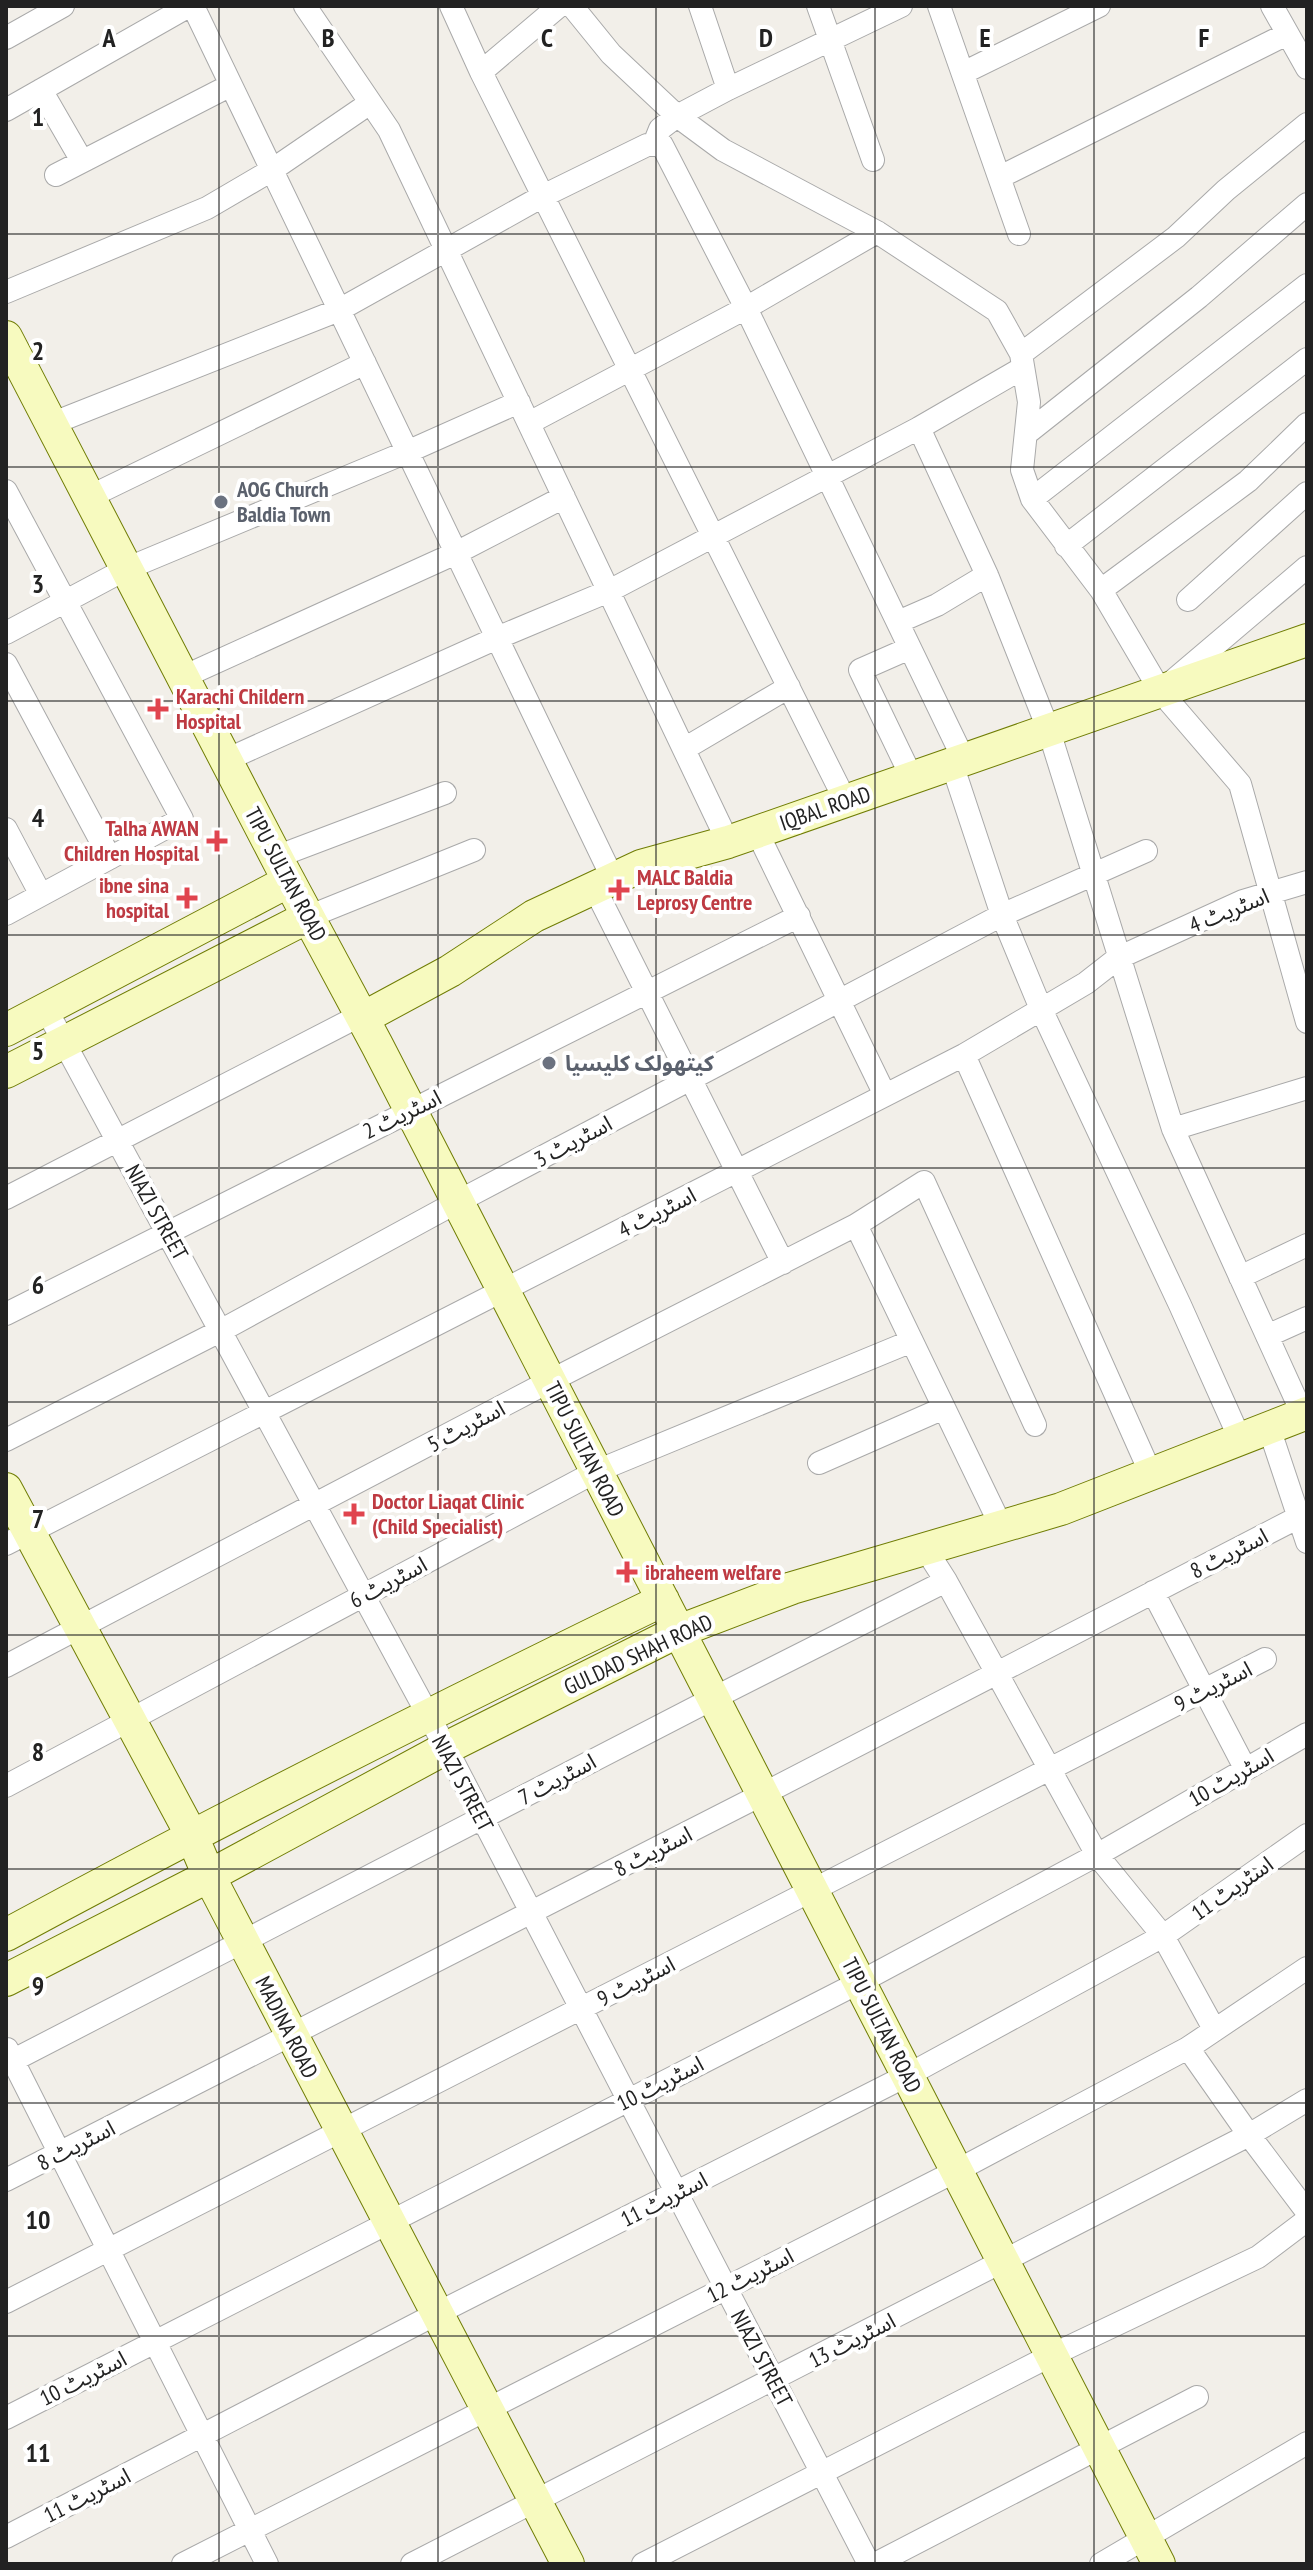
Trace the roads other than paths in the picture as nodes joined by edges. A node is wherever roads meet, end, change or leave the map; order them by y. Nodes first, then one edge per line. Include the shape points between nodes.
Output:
1 (63, 6) edge
2 (191, 6) edge
3 (305, 6) edge
4 (451, 6) edge
5 (559, 6) edge
6 (572, 6) edge
7 (700, 6) edge
8 (818, 6) edge
9 (901, 6) edge
10 (939, 6) edge
11 (1099, 6) edge
12 (1272, 6) edge
13 (34, 13) edge
14 (1287, 34) junction
15 (6, 38) edge
16 (829, 40) junction
17 (1307, 68) edge
18 (481, 72) junction
19 (963, 73) junction
20 (231, 85) junction
21 (728, 89) junction
22 (41, 90) junction
23 (370, 103) junction
24 (6, 110) edge
25 (677, 116) junction
26 (1307, 124) edge
27 (654, 144) junction
28 (873, 160) dead end
29 (82, 161) junction
30 (272, 170) junction
31 (56, 175) dead end
32 (1000, 177) junction
33 (543, 196) junction
34 (1307, 204) edge
35 (877, 232) junction
36 (1019, 234) dead end
37 (447, 251) junction
38 (1307, 285) edge
39 (6, 292) edge
40 (746, 308) junction
41 (339, 310) junction
42 (6, 337) edge
43 (1307, 359) edge
44 (1021, 362) junction
45 (365, 363) junction
46 (629, 368) junction
47 (519, 402) junction
48 (529, 423) junction
49 (51, 424) junction
50 (1307, 424) edge
51 (919, 428) junction
52 (1026, 434) junction
53 (407, 452) junction
54 (828, 476) junction
55 (6, 491) edge
56 (1307, 493) edge
57 (89, 497) junction
58 (564, 497) junction
59 (1032, 499) junction
60 (713, 536) junction
61 (1066, 546) junction
62 (456, 553) junction
63 (1307, 567) edge
64 (126, 569) junction
65 (987, 575) junction
66 (1101, 590) junction
67 (609, 591) junction
68 (1188, 600) dead end
69 (66, 601) junction
70 (898, 622) junction
71 (6, 633) edge
72 (497, 638) junction
73 (1307, 640) edge
74 (910, 648) junction
75 (6, 664) edge
76 (183, 677) junction
77 (789, 687) junction
78 (1161, 692) junction
79 (1049, 731) junction
80 (684, 749) junction
81 (226, 760) junction
82 (958, 762) junction
83 (912, 778) junction
84 (445, 793) dead end
85 (845, 800) junction
86 (6, 829) edge
87 (743, 837) junction
88 (474, 850) dead end
89 (1146, 851) dead end
90 (110, 858) junction
91 (282, 869) junction
92 (1094, 874) junction
93 (1307, 882) edge
94 (604, 883) junction
95 (1272, 891) junction
96 (41, 895) junction
97 (6, 914) edge
98 (1002, 915) junction
99 (799, 916) junction
100 (308, 917) junction
101 (1118, 958) junction
102 (647, 992) junction
103 (840, 1001) junction
104 (46, 1009) junction
105 (1041, 1009) junction
106 (362, 1017) junction
107 (1307, 1022) edge
108 (6, 1030) edge
109 (65, 1042) junction
110 (964, 1055) junction
111 (6, 1072) edge
112 (691, 1079) junction
113 (1307, 1088) edge
114 (885, 1095) junction
115 (411, 1110) junction
116 (1173, 1129) junction
117 (118, 1140) junction
118 (737, 1171) junction
119 (6, 1198) edge
120 (457, 1202) junction
121 (856, 1225) junction
122 (168, 1231) junction
123 (1307, 1245) edge
124 (783, 1263) junction
125 (1240, 1277) junction
126 (503, 1290) junction
127 (6, 1314) edge
128 (1307, 1318) edge
129 (222, 1330) junction
130 (1267, 1336) junction
131 (912, 1341) junction
132 (550, 1381) junction
133 (944, 1408) junction
134 (264, 1411) junction
135 (1305, 1414) edge
136 (1035, 1425) dead end
137 (1255, 1434) junction
138 (6, 1440) edge
139 (819, 1463) dead end
140 (597, 1471) junction
141 (1151, 1474) junction
142 (6, 1489) edge
143 (315, 1505) junction
144 (1299, 1517) junction
145 (1001, 1526) junction
146 (17, 1538) edge
147 (1307, 1542) edge
148 (925, 1548) junction
149 (946, 1581) junction
150 (1153, 1592) junction
151 (363, 1596) junction
152 (663, 1600) junction
153 (80, 1628) junction
154 (679, 1631) junction
155 (1265, 1659) dead end
156 (6, 1666) edge
157 (996, 1674) junction
158 (1205, 1690) junction
159 (714, 1698) junction
160 (427, 1716) junction
161 (130, 1720) junction
162 (1307, 1734) edge
163 (446, 1748) junction
164 (1245, 1768) junction
165 (1049, 1770) junction
166 (6, 1786) edge
167 (763, 1794) junction
168 (482, 1818) junction
169 (1307, 1835) edge
170 (192, 1836) junction
171 (1097, 1855) junction
172 (209, 1876) junction
173 (813, 1890) junction
174 (531, 1913) junction
175 (6, 1935) edge
176 (1163, 1936) junction
177 (244, 1942) junction
178 (1307, 1968) edge
179 (6, 1980) edge
180 (860, 1982) junction
181 (581, 2009) junction
182 (1214, 2029) junction
183 (292, 2036) junction
184 (1188, 2048) junction
185 (8, 2058) edge
186 (908, 2075) junction
187 (628, 2099) junction
188 (1307, 2100) edge
189 (341, 2132) junction
190 (1249, 2135) junction
191 (59, 2153) junction
192 (958, 2170) junction
193 (6, 2180) edge
194 (676, 2192) junction
195 (1307, 2212) edge
196 (1307, 2220) edge
197 (388, 2221) junction
198 (107, 2251) junction
199 (1005, 2262) junction
200 (725, 2288) junction
201 (6, 2302) edge
202 (436, 2314) junction
203 (153, 2342) junction
204 (1052, 2355) junction
205 (774, 2380) junction
206 (1197, 2397) dead end
207 (487, 2409) junction
208 (6, 2418) edge
209 (201, 2436) junction
210 (1307, 2443) edge
211 (1100, 2448) junction
212 (821, 2473) junction
213 (536, 2502) junction
214 (249, 2530) junction
215 (6, 2537) edge
216 (1153, 2552) edge
217 (183, 2564) edge
218 (267, 2564) edge
219 (412, 2564) edge
220 (568, 2564) edge
221 (643, 2564) edge
222 (869, 2564) edge
223 (875, 2564) edge
224 (1101, 2564) edge

1 - 13 street
2 - 20 street
2 - 22 street
3 - 23 street
4 - 18 street
5 - 18 street
6 - 25 street via 611,54
7 - 21 street
8 - 16 street
9 - 16 street
10 - 19 street
11 - 19 street
12 - 14 street
13 - 15 street
14 - 17 street
14 - 32 street
16 - 21 street
16 - 28 street
18 - 33 street
19 - 32 street
20 - 29 street
20 - 30 street
21 - 25 street
22 - 24 street
22 - 29 street
23 - 30 street
23 - 37 street via 389,130
25 - 27 street via 660,129
25 - 35 street via 723,150
26 - 44 street
27 - 33 street
27 - 40 street via 662,145
29 - 31 street
30 - 39 street via 207,208
30 - 41 street
32 - 36 street
33 - 37 street
33 - 46 street
34 - 52 street
35 - 40 street
35 - 44 street via 997,311
37 - 41 street
37 - 47 street
38 - 59 street
40 - 46 street
40 - 54 street
41 - 45 street
41 - 49 street
42 - 49 street, TIPU SULTAN ROAD
43 - 61 street
44 - 51 street
44 - 52 street via 1029,402
45 - 53 street
45 - 57 street
46 - 48 street
46 - 60 street
47 - 48 street
47 - 53 street
48 - 58 street
49 - 57 street, TIPU SULTAN ROAD
50 - 66 street via 1248,481
51 - 54 street
51 - 65 street
52 - 59 street via 1022,470
53 - 62 street
53 - 64 street
54 - 60 street
54 - 70 street
55 - 69 street
56 - 68 street
57 - 64 street, TIPU SULTAN ROAD
58 - 62 street
58 - 67 street
59 - 61 street
60 - 67 street
60 - 77 street
61 - 66 street
62 - 72 street
62 - 76 street
63 - 78 street
64 - 69 street
64 - 76 street, TIPU SULTAN ROAD
65 - 70 street
65 - 79 street
66 - 78 street
67 - 72 street
67 - 80 street
69 - 71 street
69 - 90 street via 182,819
70 - 74 street
72 - 81 street
72 - 94 street
73 - 78 street, IQBAL ROAD
74 - 82 street
74 - 83 street via 860,670
75 - 90 street
76 - 81 street, TIPU SULTAN ROAD
77 - 80 street
77 - 85 street
78 - 79 street, IQBAL ROAD
78 - 95 street via 1240,784
79 - 82 street, IQBAL ROAD
79 - 92 street
80 - 87 street
81 - 91 street, TIPU SULTAN ROAD
82 - 83 street, IQBAL ROAD
82 - 98 street
83 - 85 street, IQBAL ROAD
84 - 91 street
85 - 87 street, IQBAL ROAD
86 - 96 street
87 - 94 street, IQBAL ROAD via 641,866
87 - 99 street
88 - 100 street
89 - 92 street, اسٹریٹ 3
90 - 96 street
91 - 100 street, TIPU SULTAN ROAD
91 - 104 street
92 - 98 street, اسٹریٹ 3
92 - 101 street
93 - 95 street, اسٹریٹ 4
94 - 102 street
94 - 106 street, IQBAL ROAD via 534,916 450,971
95 - 101 street, اسٹریٹ 4
95 - 107 street
96 - 97 street
98 - 103 street, اسٹریٹ 3
98 - 105 street
99 - 102 street, اسٹریٹ 2
99 - 103 street
100 - 106 street, TIPU SULTAN ROAD
100 - 109 street
101 - 105 street, اسٹریٹ 4
101 - 116 street
102 - 112 street
102 - 115 street, اسٹریٹ 2
103 - 112 street, اسٹریٹ 3
103 - 114 street
104 - 108 street
104 - 109 street, NIAZI STREET
105 - 110 street, اسٹریٹ 4
105 - 137 street via 1180,1305
106 - 115 street, TIPU SULTAN ROAD
106 - 117 street
109 - 111 street
109 - 117 street, NIAZI STREET
110 - 114 street, اسٹریٹ 4
110 - 141 street
112 - 118 street
112 - 120 street, اسٹریٹ 3
113 - 116 street
114 - 118 street, اسٹریٹ 4
115 - 120 street, TIPU SULTAN ROAD
115 - 122 street, اسٹریٹ 2
116 - 125 street
117 - 119 street
117 - 122 street, NIAZI STREET
118 - 124 street
118 - 126 street, اسٹریٹ 4
120 - 126 street, TIPU SULTAN ROAD
120 - 129 street, اسٹریٹ 3
121 - 124 street, اسٹریٹ 5
121 - 131 street
121 - 136 street, اسٹریٹ 5 via 924,1182
122 - 127 street, اسٹریٹ 2
122 - 129 street, NIAZI STREET
123 - 125 street
124 - 132 street, اسٹریٹ 5
125 - 130 street
126 - 132 street, TIPU SULTAN ROAD
126 - 134 street, اسٹریٹ 4
128 - 130 street
129 - 134 street, NIAZI STREET
129 - 138 street, اسٹریٹ 3
130 - 135 street
131 - 133 street
131 - 140 street, اسٹریٹ 6
132 - 140 street, TIPU SULTAN ROAD
132 - 143 street, اسٹریٹ 5
133 - 139 street
133 - 145 street
134 - 143 street, NIAZI STREET
134 - 146 street, اسٹریٹ 4
135 - 137 street, GULDAD SHAH ROAD
137 - 141 street, GULDAD SHAH ROAD
137 - 144 street
140 - 151 street, اسٹریٹ 6
140 - 152 street, TIPU SULTAN ROAD
141 - 145 street, GULDAD SHAH ROAD
142 - 146 street, MADINA ROAD
143 - 151 street, NIAZI STREET
143 - 153 street, اسٹریٹ 5
144 - 147 street
144 - 150 street, اسٹریٹ 8
145 - 148 street, GULDAD SHAH ROAD
146 - 153 street, MADINA ROAD
148 - 149 street
148 - 154 street, GULDAD SHAH ROAD via 792,1588
149 - 157 street
149 - 159 street, اسٹریٹ 7
150 - 157 street, اسٹریٹ 8
150 - 158 street
151 - 160 street, NIAZI STREET
151 - 161 street, اسٹریٹ 6
152 - 154 street, TIPU SULTAN ROAD
152 - 160 street, GULDAD SHAH ROAD
153 - 156 street, اسٹریٹ 5
153 - 161 street, MADINA ROAD
154 - 159 street, TIPU SULTAN ROAD
154 - 163 street, GULDAD SHAH ROAD
155 - 158 street, اسٹریٹ 9
157 - 165 street
157 - 167 street, اسٹریٹ 8
158 - 164 street
158 - 165 street, اسٹریٹ 9
159 - 167 street, TIPU SULTAN ROAD
159 - 168 street, اسٹریٹ 7
160 - 163 street, NIAZI STREET
160 - 170 street, GULDAD SHAH ROAD
161 - 166 street, اسٹریٹ 6
161 - 170 street, MADINA ROAD
162 - 164 street, اسٹریٹ 10
163 - 168 street, NIAZI STREET
163 - 172 street, GULDAD SHAH ROAD
164 - 171 street, اسٹریٹ 10
165 - 171 street
165 - 173 street, اسٹریٹ 9
167 - 173 street, TIPU SULTAN ROAD
167 - 174 street, اسٹریٹ 8
168 - 174 street, NIAZI STREET
168 - 177 street, اسٹریٹ 7
169 - 176 street, اسٹریٹ 11
170 - 172 street, MADINA ROAD
170 - 175 street, GULDAD SHAH ROAD
171 - 176 street
171 - 180 street, اسٹریٹ 10
172 - 177 street, MADINA ROAD
172 - 179 street, GULDAD SHAH ROAD
173 - 180 street, TIPU SULTAN ROAD
173 - 181 street, اسٹریٹ 9
174 - 181 street, NIAZI STREET
174 - 183 street, اسٹریٹ 8
176 - 182 street
176 - 186 street, اسٹریٹ 11
177 - 183 street, MADINA ROAD
177 - 185 street, اسٹریٹ 7
178 - 182 street, اسٹریٹ 12
180 - 186 street, TIPU SULTAN ROAD
180 - 187 street, اسٹریٹ 10
181 - 187 street, NIAZI STREET
181 - 189 street, اسٹریٹ 9
182 - 184 street, اسٹریٹ 12
183 - 189 street, MADINA ROAD
183 - 191 street, اسٹریٹ 8
184 - 190 street
184 - 192 street, اسٹریٹ 12
185 - 191 street
186 - 192 street, TIPU SULTAN ROAD
186 - 194 street, اسٹریٹ 11
187 - 194 street, NIAZI STREET
187 - 197 street, اسٹریٹ 10
188 - 190 street, اسٹریٹ 13
189 - 197 street, MADINA ROAD
189 - 198 street, اسٹریٹ 9
190 - 195 street
190 - 199 street, اسٹریٹ 13
191 - 193 street, اسٹریٹ 8
191 - 198 street
192 - 199 street, TIPU SULTAN ROAD
192 - 200 street, اسٹریٹ 12
194 - 200 street, NIAZI STREET
194 - 202 street, اسٹریٹ 11
196 - 204 street via 1258,2257
197 - 202 street, MADINA ROAD
197 - 203 street, اسٹریٹ 10
198 - 201 street, اسٹریٹ 9
198 - 203 street
199 - 204 street, TIPU SULTAN ROAD
199 - 205 street, اسٹریٹ 13
200 - 205 street, NIAZI STREET
200 - 207 street, اسٹریٹ 12
202 - 207 street, MADINA ROAD
202 - 209 street, اسٹریٹ 11
203 - 208 street, اسٹریٹ 10
203 - 209 street
204 - 211 street, TIPU SULTAN ROAD
204 - 212 street
205 - 212 street, NIAZI STREET
205 - 213 street, اسٹریٹ 13
206 - 211 street
207 - 213 street, MADINA ROAD
207 - 214 street, اسٹریٹ 12
209 - 214 street
209 - 215 street, اسٹریٹ 11
210 - 216 street
211 - 216 street, TIPU SULTAN ROAD
211 - 223 street
212 - 221 street
212 - 222 street, NIAZI STREET
213 - 219 street, اسٹریٹ 13
213 - 220 street, MADINA ROAD
214 - 217 street, اسٹریٹ 12
214 - 218 street
216 - 224 street

